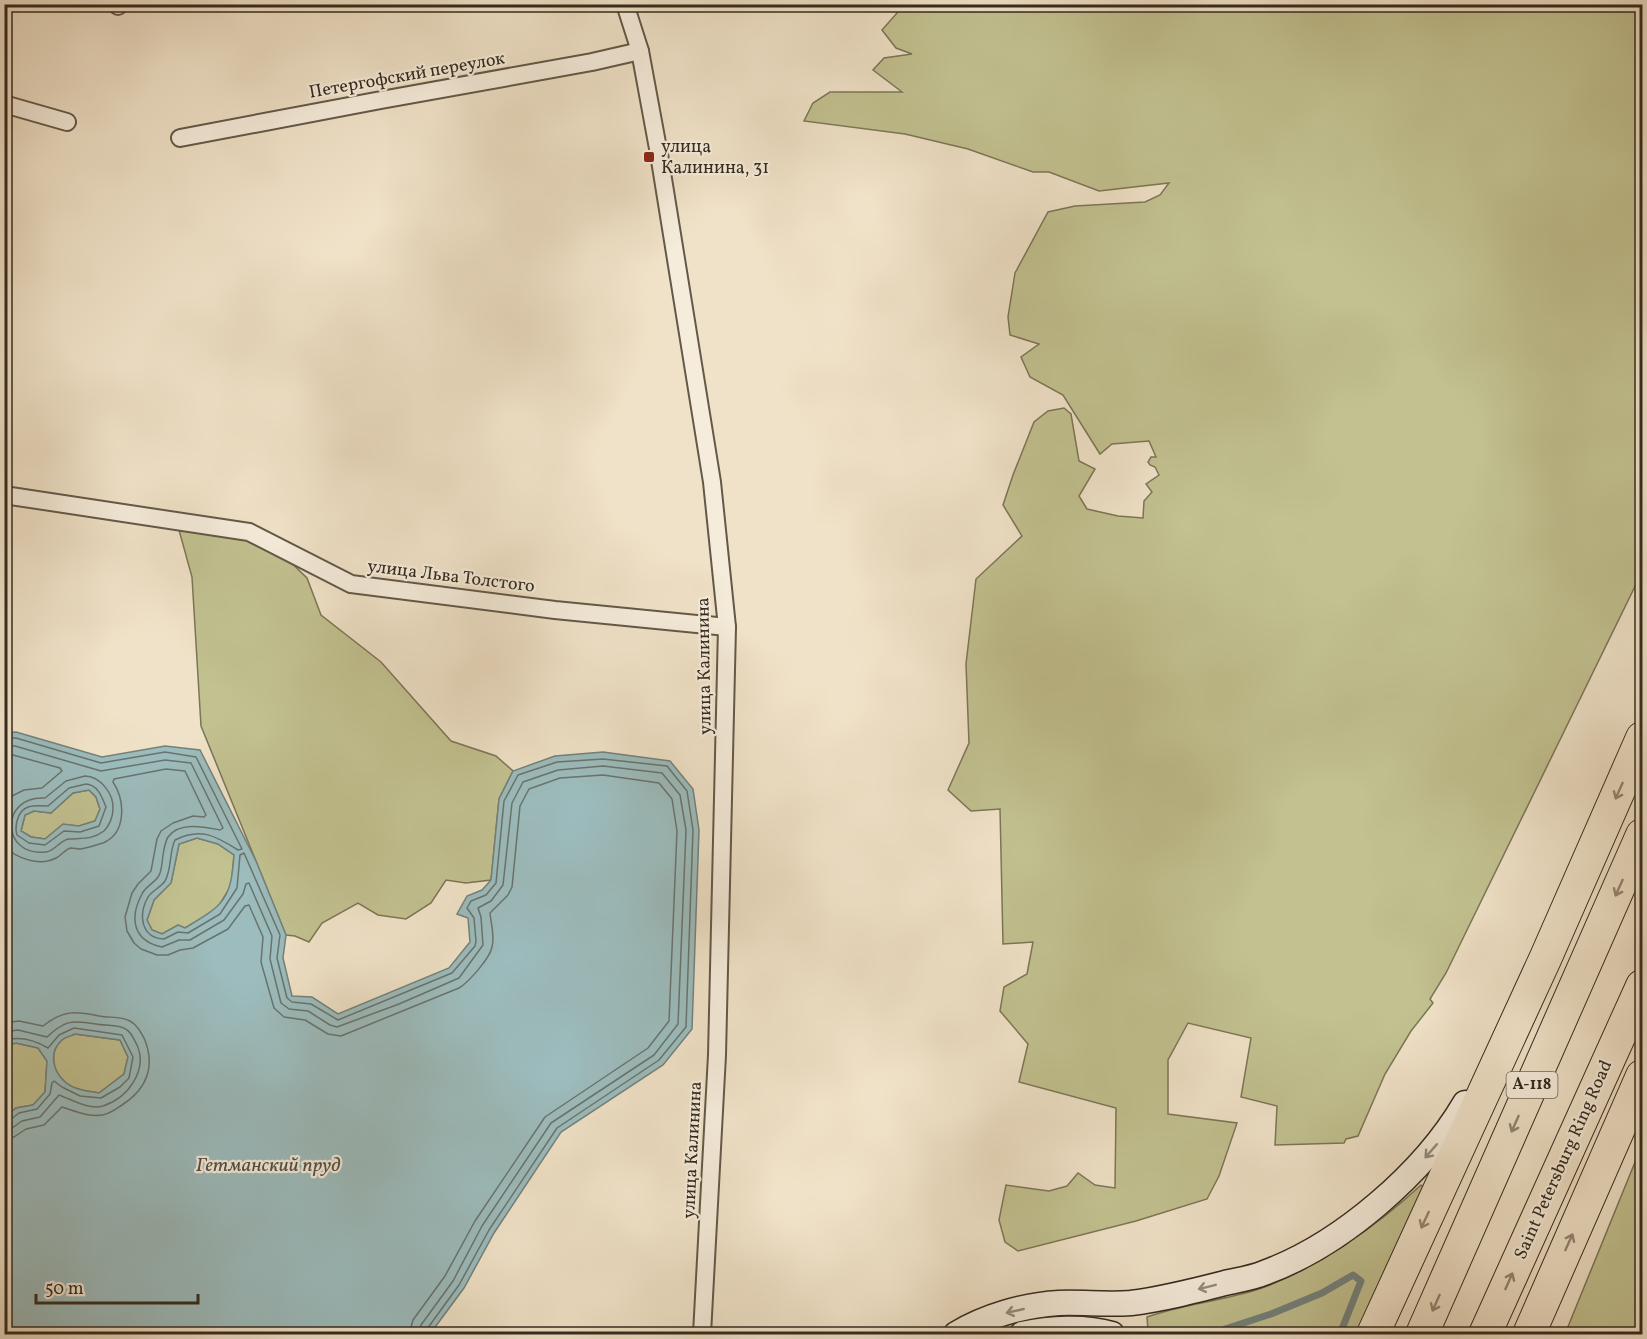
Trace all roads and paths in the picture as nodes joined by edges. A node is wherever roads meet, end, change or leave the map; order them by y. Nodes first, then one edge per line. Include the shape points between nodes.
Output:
1 (624, 4) edge
2 (640, 51) junction
3 (4, 104) edge
4 (67, 122) dead end
5 (180, 138) dead end
6 (4, 495) edge
7 (727, 627) junction
8 (1642, 738) edge
9 (1642, 835) edge
10 (1546, 957) junction
11 (1642, 986) edge
12 (1642, 1076) edge
13 (702, 1335) edge
14 (956, 1335) edge
15 (1022, 1335) edge
16 (1112, 1335) edge
17 (1372, 1335) edge
18 (1422, 1335) edge
19 (1485, 1335) edge
20 (1529, 1335) edge

1 - 2 street, улица Калинина
2 - 5 street, Петергофский переулок
2 - 7 street, улица Калинина via 712,482
3 - 4 street
6 - 7 street, улица Льва Толстого via 249,532 351,584
7 - 13 street, улица Калинина via 717,1043
8 -> 10 highway
9 -> 18 highway, А-118
10 -> 14 main road via 1450,1129 1413,1171 1356,1223 1264,1273 1139,1302 1058,1303 1010,1311
10 -> 17 highway
19 -> 11 highway, Saint Petersburg Ring Road
20 -> 12 highway
15 - 16 main road via 1044,1329 1101,1331

